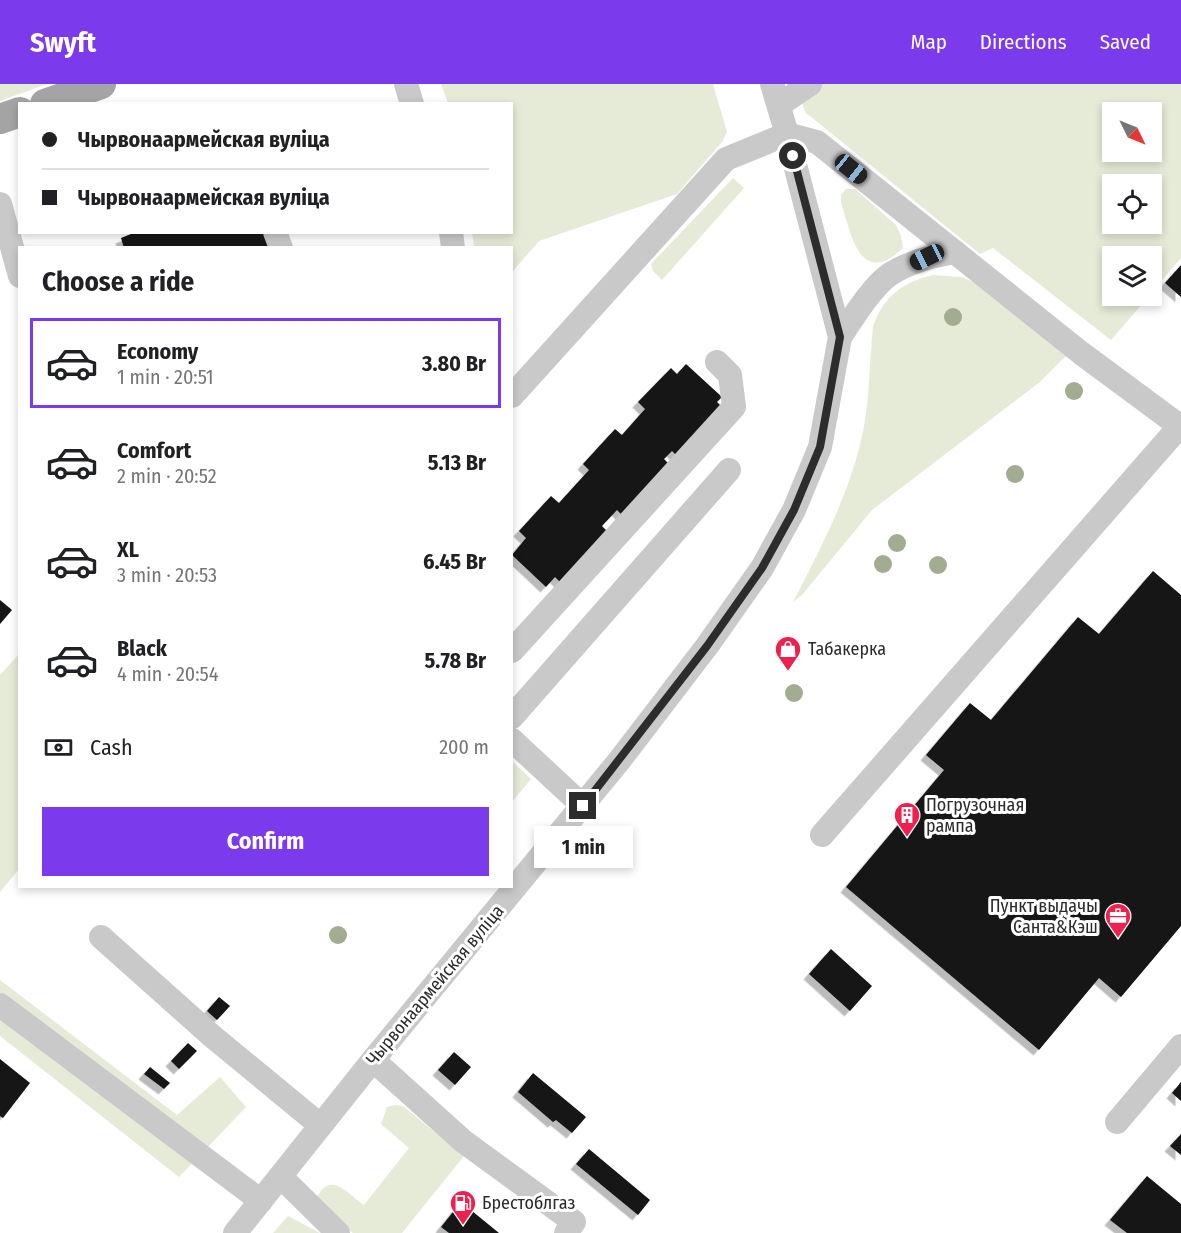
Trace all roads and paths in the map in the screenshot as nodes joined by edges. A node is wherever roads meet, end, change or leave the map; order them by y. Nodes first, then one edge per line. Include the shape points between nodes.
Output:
1 (102, 84) edge
2 (406, 84) edge
3 (810, 84) edge
4 (775, 95) edge
5 (51, 102) edge
6 (411, 102) edge
7 (18, 113) edge
8 (0, 119) edge
9 (787, 134) junction
10 (0, 204) edge
11 (955, 252) junction
12 (18, 269) edge
13 (840, 337) junction
14 (717, 362) dead end
15 (513, 395) edge
16 (1180, 426) edge
17 (729, 470) dead end
18 (513, 650) edge
19 (513, 716) edge
20 (513, 741) edge
21 (583, 806) junction
22 (822, 835) dead end
23 (100, 937) dead end
24 (0, 1005) edge
25 (1181, 1046) edge
26 (373, 1060) junction
27 (1117, 1122) dead end
28 (320, 1125) junction
29 (281, 1177) junction
30 (261, 1201) junction
31 (235, 1233) edge
32 (338, 1233) edge
33 (566, 1233) edge

1 - 5 main road
2 - 6 street
3 - 4 street
4 - 9 street, Чырвонаармейская вуліца
7 - 8 main road
9 - 11 street via 817,141
9 - 13 street, Чырвонаармейская вуліца
9 - 15 street via 726,159
10 - 12 street
11 - 13 street via 927,257 889,275 863,303
11 - 16 street
13 - 21 street, Чырвонаармейская вуліца via 820,447 794,510 735,607
14 - 18 street via 730,375 734,407
16 - 22 street
17 - 19 street
20 - 21 street
21 - 26 street, Чырвонаармейская вуліца
23 - 28 street
24 - 30 street
25 - 27 street
26 - 28 street, Чырвонаармейская вуліца
26 - 33 street via 463,1141 574,1222
28 - 29 street, Чырвонаармейская вуліца
29 - 30 street, Чырвонаармейская вуліца
29 - 32 street
30 - 31 street, Чырвонаармейская вуліца

